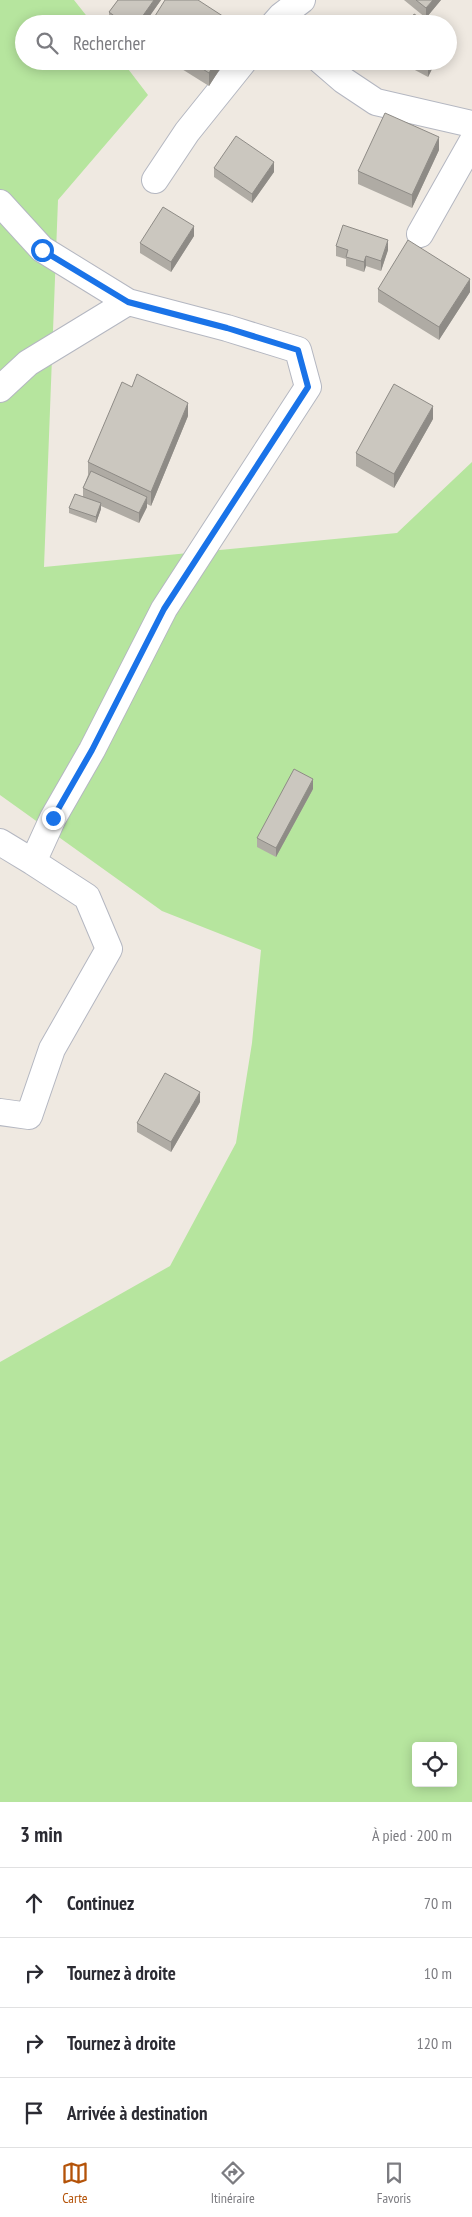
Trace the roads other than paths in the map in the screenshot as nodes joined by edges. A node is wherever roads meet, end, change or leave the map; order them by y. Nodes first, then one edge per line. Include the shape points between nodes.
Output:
1 (302, 0) edge
2 (280, 15) edge
3 (237, 70) edge
4 (331, 70) edge
5 (472, 124) edge
6 (472, 142) edge
7 (155, 180) dead end
8 (0, 203) edge
9 (420, 234) dead end
10 (128, 302) junction
11 (0, 390) edge
12 (0, 842) edge
13 (33, 862) junction
14 (0, 1112) edge

1 - 2 street
3 - 7 street via 187,132
4 - 5 street via 376,102
6 - 9 street
8 - 10 street via 42,250
10 - 11 street via 28,364
10 - 13 street via 298,350 308,387 164,609
12 - 13 street
13 - 14 street via 87,897 109,949 52,1049 29,1116

